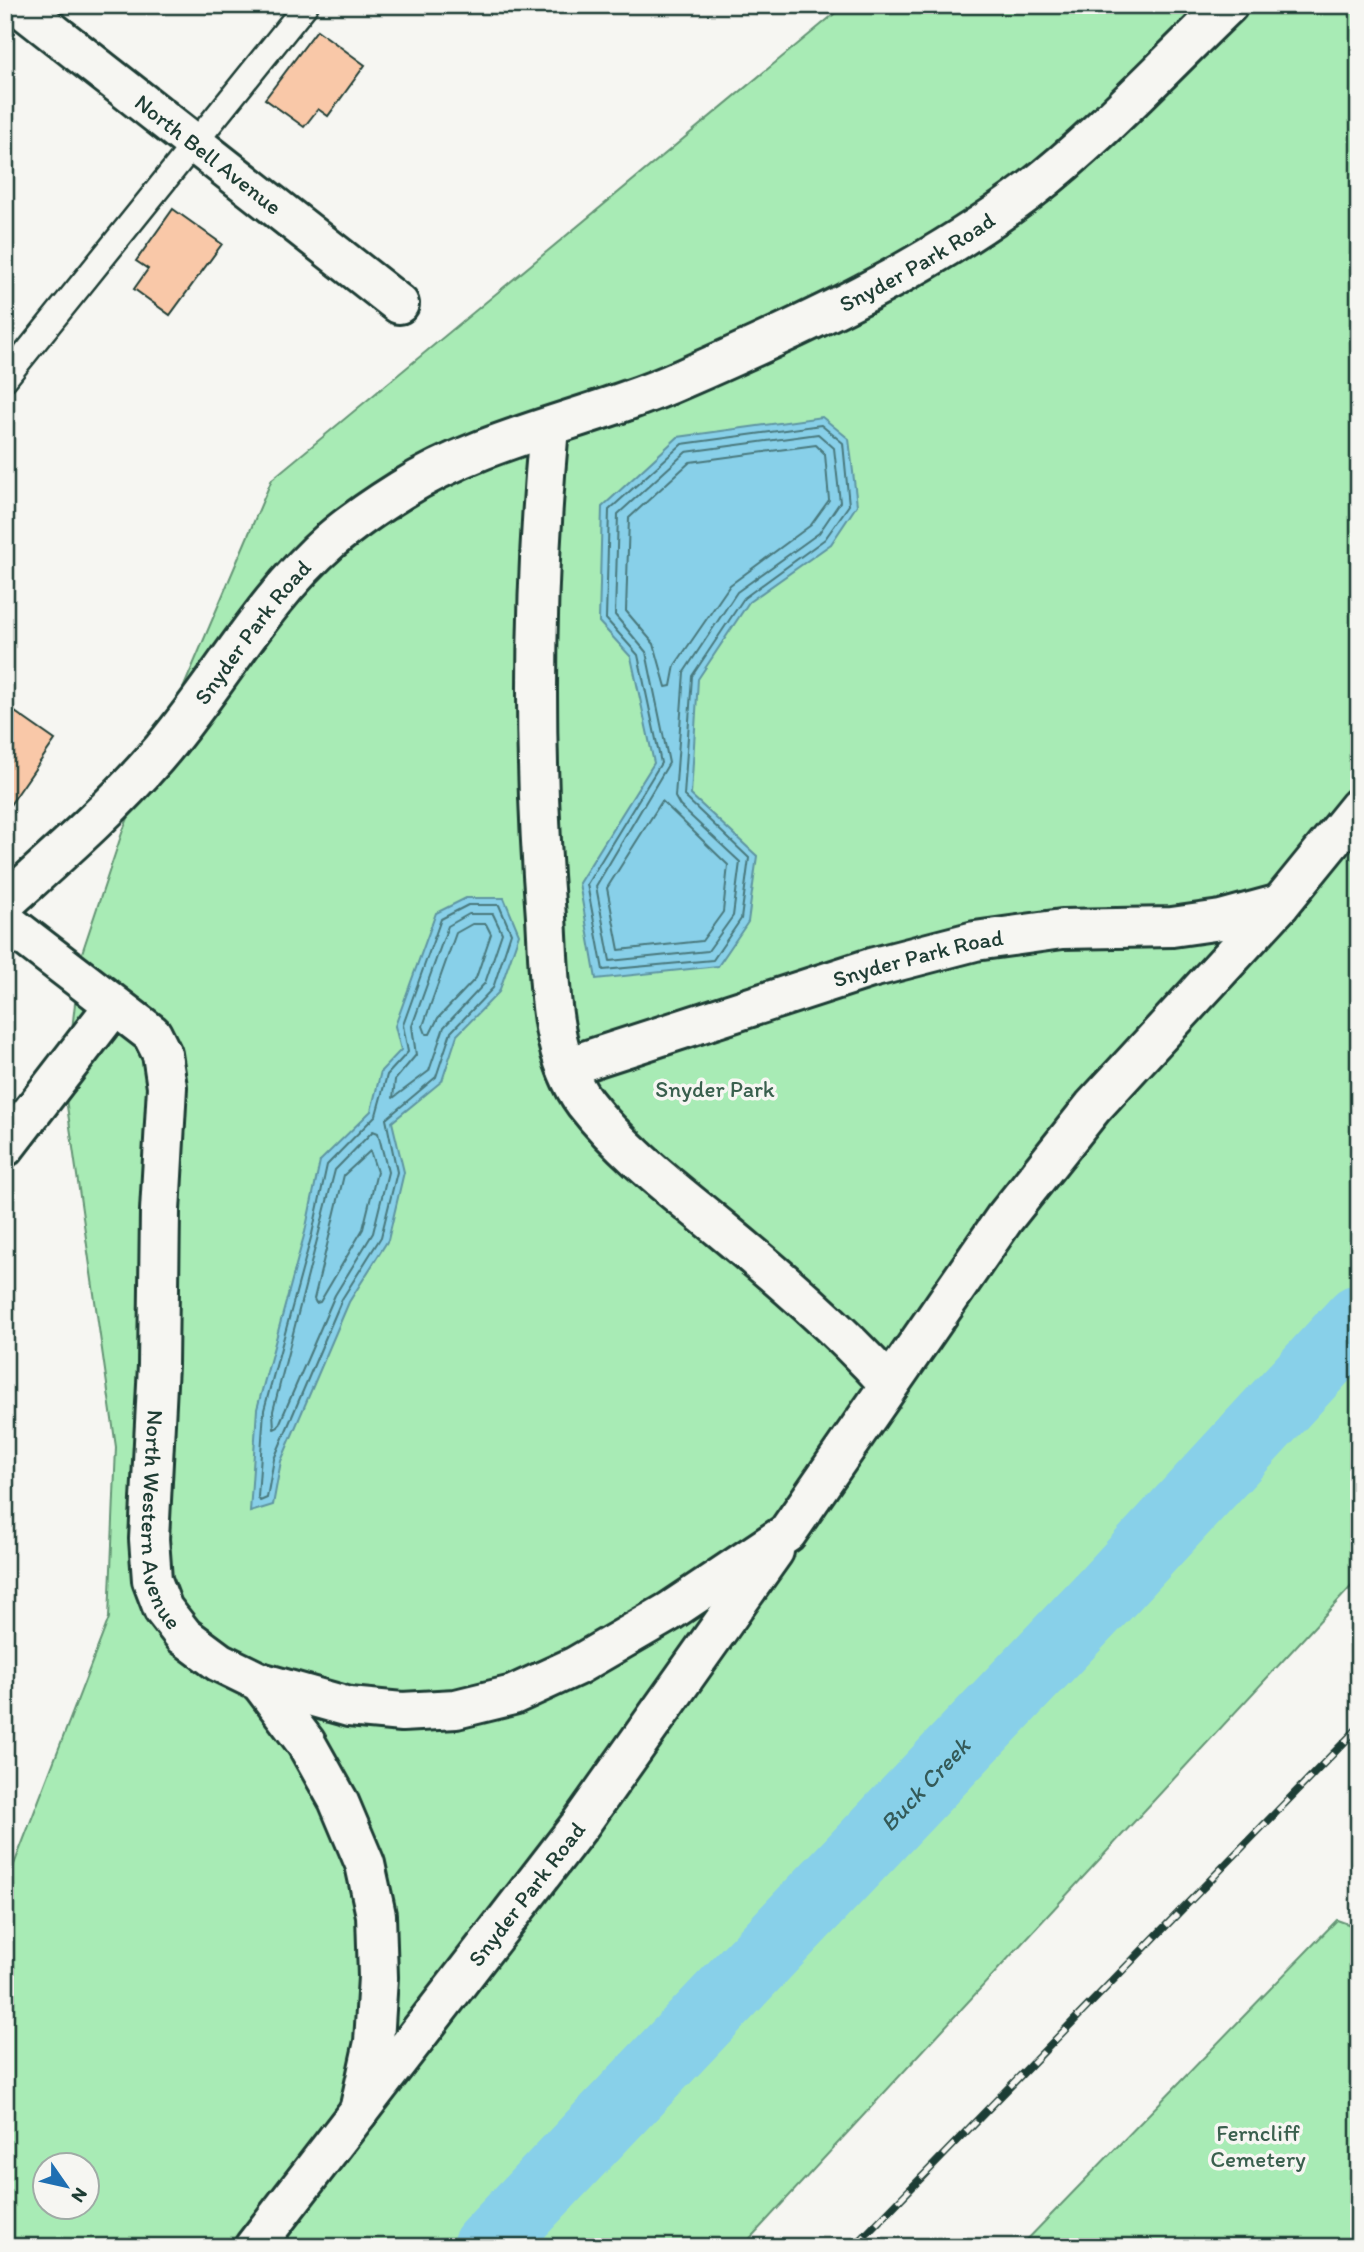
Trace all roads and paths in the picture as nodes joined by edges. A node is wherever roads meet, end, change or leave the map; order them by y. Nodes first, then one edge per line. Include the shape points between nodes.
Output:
1 (18, 5) edge
2 (306, 5) edge
3 (1228, 5) edge
4 (194, 145) junction
5 (399, 304) dead end
6 (5, 379) edge
7 (549, 427) junction
8 (1359, 807) edge
9 (1281, 903) junction
10 (5, 904) edge
11 (5, 921) edge
12 (113, 1007) junction
13 (566, 1067) junction
14 (5, 1147) edge
15 (888, 1383) junction
16 (787, 1533) junction
17 (260, 1682) junction
18 (359, 2110) junction
19 (254, 2247) edge

1 - 4 street, North Bell Avenue
2 - 4 lane
3 - 7 street, Snyder Park Road via 1030,190 937,255 838,309 676,382
4 - 5 street, North Bell Avenue
4 - 6 lane
7 - 10 street, Snyder Park Road via 469,455 402,489 331,540 285,589 156,757 92,825
7 - 13 street via 538,546 535,680 540,842 553,1012
8 - 9 street, Snyder Park Road
9 - 13 street, Snyder Park Road via 1172,927 1062,929 975,941 871,968
9 - 15 street, Snyder Park Road via 1093,1107 1004,1219
11 - 12 street, North Western Avenue
12 - 14 street
12 - 17 street, North Western Avenue via 152,1034 162,1054 167,1087 149,1539 152,1580 163,1609 184,1636 219,1662
13 - 15 street via 584,1101 616,1138 794,1289
15 - 16 street, Snyder Park Road
16 - 17 street, Snyder Park Road via 669,1612 576,1666 513,1695 456,1709 402,1712 349,1707
16 - 18 street, Snyder Park Road via 579,1826
17 - 18 street, North Western Avenue via 306,1742 338,1800 365,1864 376,1915 378,1977 374,2042
18 - 19 street, Snyder Park Road

